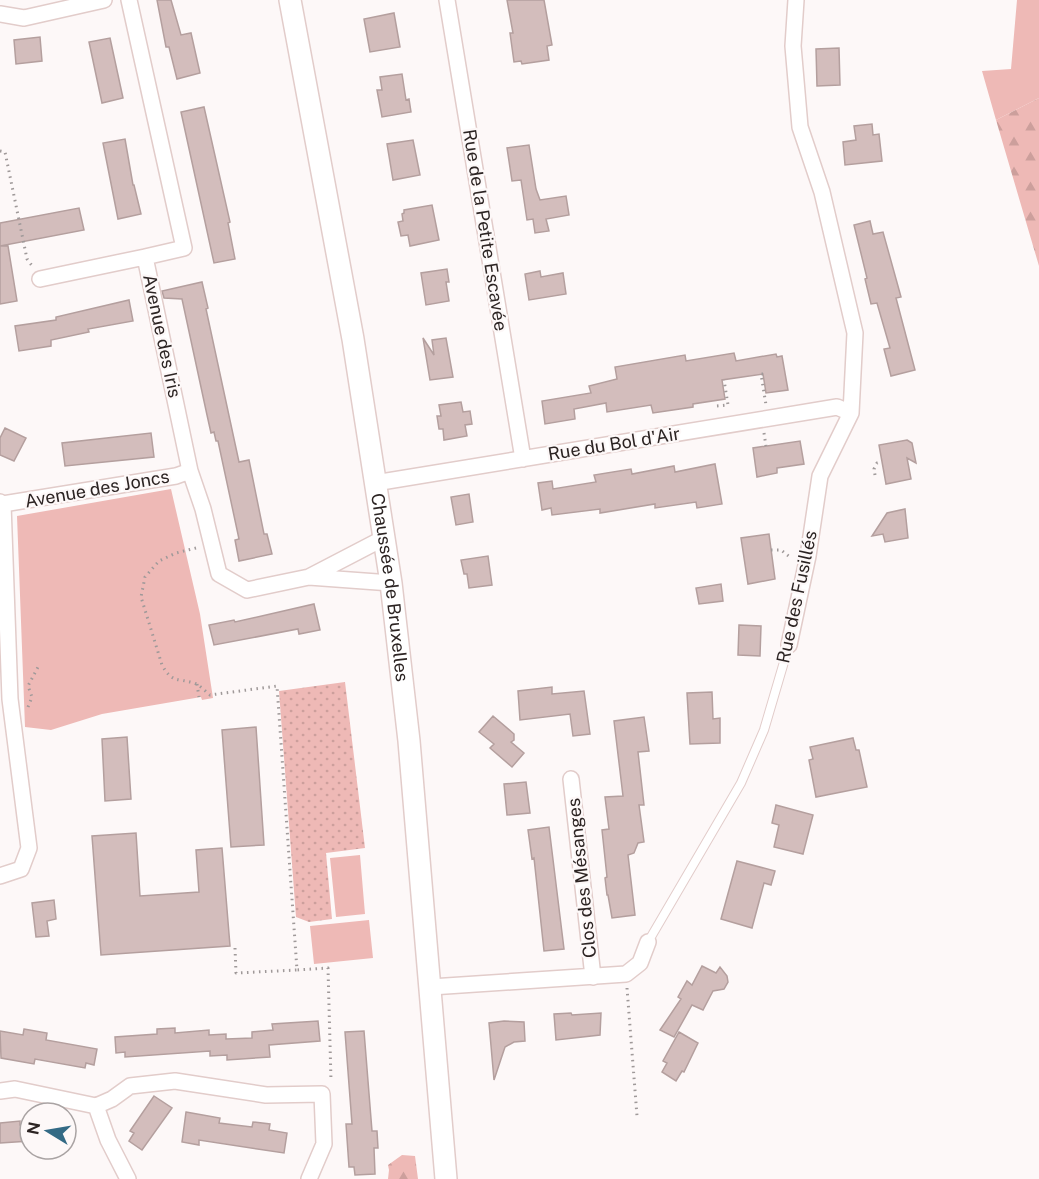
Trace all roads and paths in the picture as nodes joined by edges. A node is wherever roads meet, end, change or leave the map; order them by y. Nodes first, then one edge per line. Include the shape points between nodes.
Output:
1 (104, 0) edge
2 (129, 0) edge
3 (290, 0) edge
4 (447, 0) edge
5 (796, 0) edge
6 (0, 14) edge
7 (0, 151) edge
8 (145, 256) junction
9 (40, 279) joint
10 (763, 374) dead end
11 (724, 380) dead end
12 (717, 406) dead end
13 (851, 413) junction
14 (768, 418) junction
15 (523, 459) junction
16 (882, 462) dead end
17 (190, 471) junction
18 (876, 475) dead end
19 (375, 483) junction
20 (2, 503) edge
21 (384, 538) junction
22 (212, 545) junction
23 (771, 550) dead end
24 (795, 564) dead end
25 (309, 577) junction
26 (391, 583) junction
27 (789, 645) joint
28 (38, 668) dead end
29 (197, 684) junction
30 (199, 698) dead end
31 (11, 710) junction
32 (571, 779) dead end
33 (0, 876) edge
34 (648, 942) joint
35 (235, 948) dead end
36 (297, 970) junction
37 (626, 974) junction
38 (593, 977) junction
39 (431, 987) junction
40 (0, 1091) edge
41 (322, 1094) junction
42 (96, 1106) junction
43 (637, 1116) dead end
44 (128, 1179) edge
45 (309, 1179) edge
46 (446, 1179) edge

1 - 6 street via 24,18
2 - 8 street, Avenue des Iris via 184,248
3 - 19 main road, Chaussée de Bruxelles via 353,339
4 - 15 street, Rue de la Petite Escavée
5 - 13 street, Rue des Fusillés via 794,46 800,127 822,192 855,333
7 - 9 path via 5,152 27,260
8 - 9 street
8 - 17 street, Avenue des Iris
10 - 14 path
11 - 12 path via 728,405
13 - 14 street, Rue du Bol d'Air via 837,407
13 - 27 street, Rue des Fusillés via 820,476
14 - 15 street, Rue du Bol d'Air
15 - 19 street, Rue du Bol d'Air
16 - 18 path via 874,469
17 - 20 street, Avenue des Joncs
17 - 22 street, Avenue des Iris
19 - 21 main road, Chaussée de Bruxelles
20 - 31 street
21 - 25 street, Avenue des Iris
21 - 26 main road, Chaussée de Bruxelles
22 - 25 street, Avenue des Iris via 219,574 247,590
22 - 29 path via 159,561 145,577 141,597 168,675 177,681
23 - 24 path via 781,550
25 - 26 street, Avenue des Iris
26 - 39 main road, Chaussée de Bruxelles
27 - 34 lane, Rue des Fusillés via 764,730 741,783
28 - 31 path via 28,686 32,697 28,707
29 - 30 path
29 - 36 path via 210,695 277,686
31 - 33 street via 29,848 21,868
32 - 38 street, Clos des Mésanges
34 - 37 street, Rue des Fusillés via 640,963
35 - 36 path via 236,974
36 - 41 path via 328,968 331,1084
37 - 38 street
37 - 43 path
38 - 39 street
39 - 46 main road, Chaussée de Bruxelles
40 - 42 street via 15,1089
41 - 42 street via 266,1095 175,1081 130,1086
41 - 45 street via 324,1144
42 - 44 street

